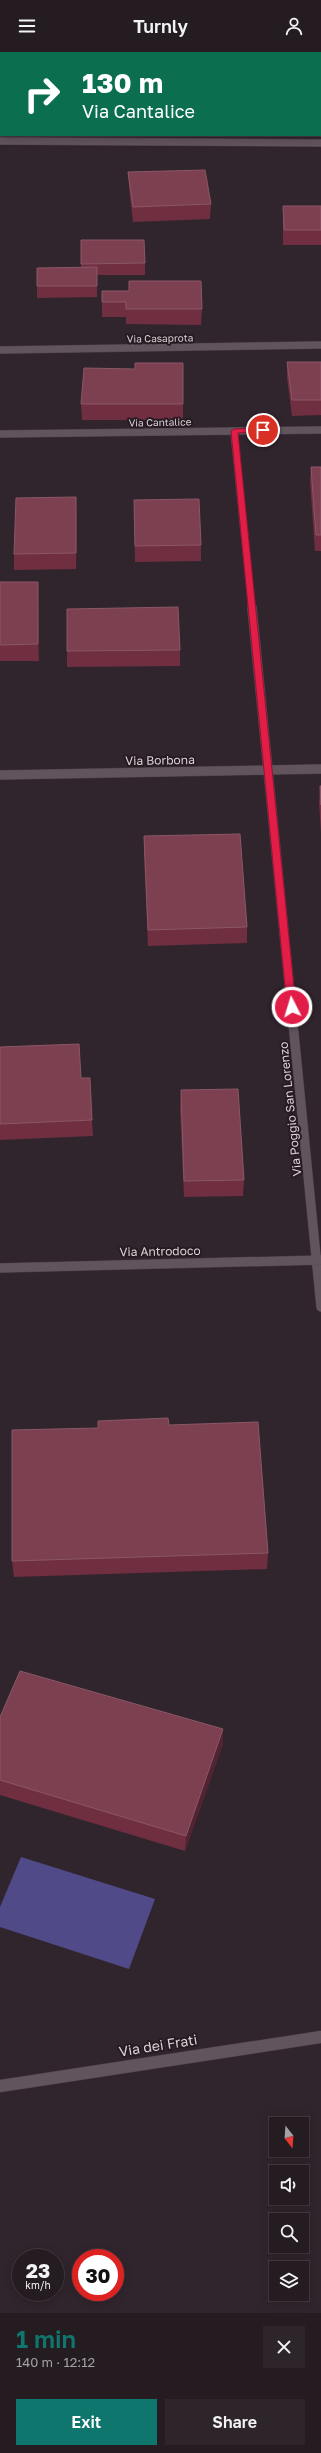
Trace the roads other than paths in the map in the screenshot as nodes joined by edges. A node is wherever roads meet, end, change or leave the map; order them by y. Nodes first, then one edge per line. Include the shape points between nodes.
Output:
1 (0, 142) edge
2 (321, 143) edge
3 (321, 345) edge
4 (0, 350) edge
5 (321, 430) edge
6 (234, 431) junction
7 (0, 434) edge
8 (268, 769) junction
9 (321, 769) edge
10 (0, 775) edge
11 (319, 1260) edge
12 (0, 1268) edge
13 (321, 1307) edge
14 (321, 2037) edge
15 (0, 2086) edge

1 - 2 street
3 - 4 street, Via Casaprota
5 - 6 street, Via Cantalice
6 - 7 street, Via Cantalice
6 - 8 street, Via Poggio San Lorenzo
8 - 9 street, Via Borbona
8 - 10 street, Via Borbona
8 - 11 street, Via Poggio San Lorenzo
11 - 12 street, Via Antrodoco
11 - 13 street, Via Poggio San Lorenzo
14 - 15 street, Via dei Frati

